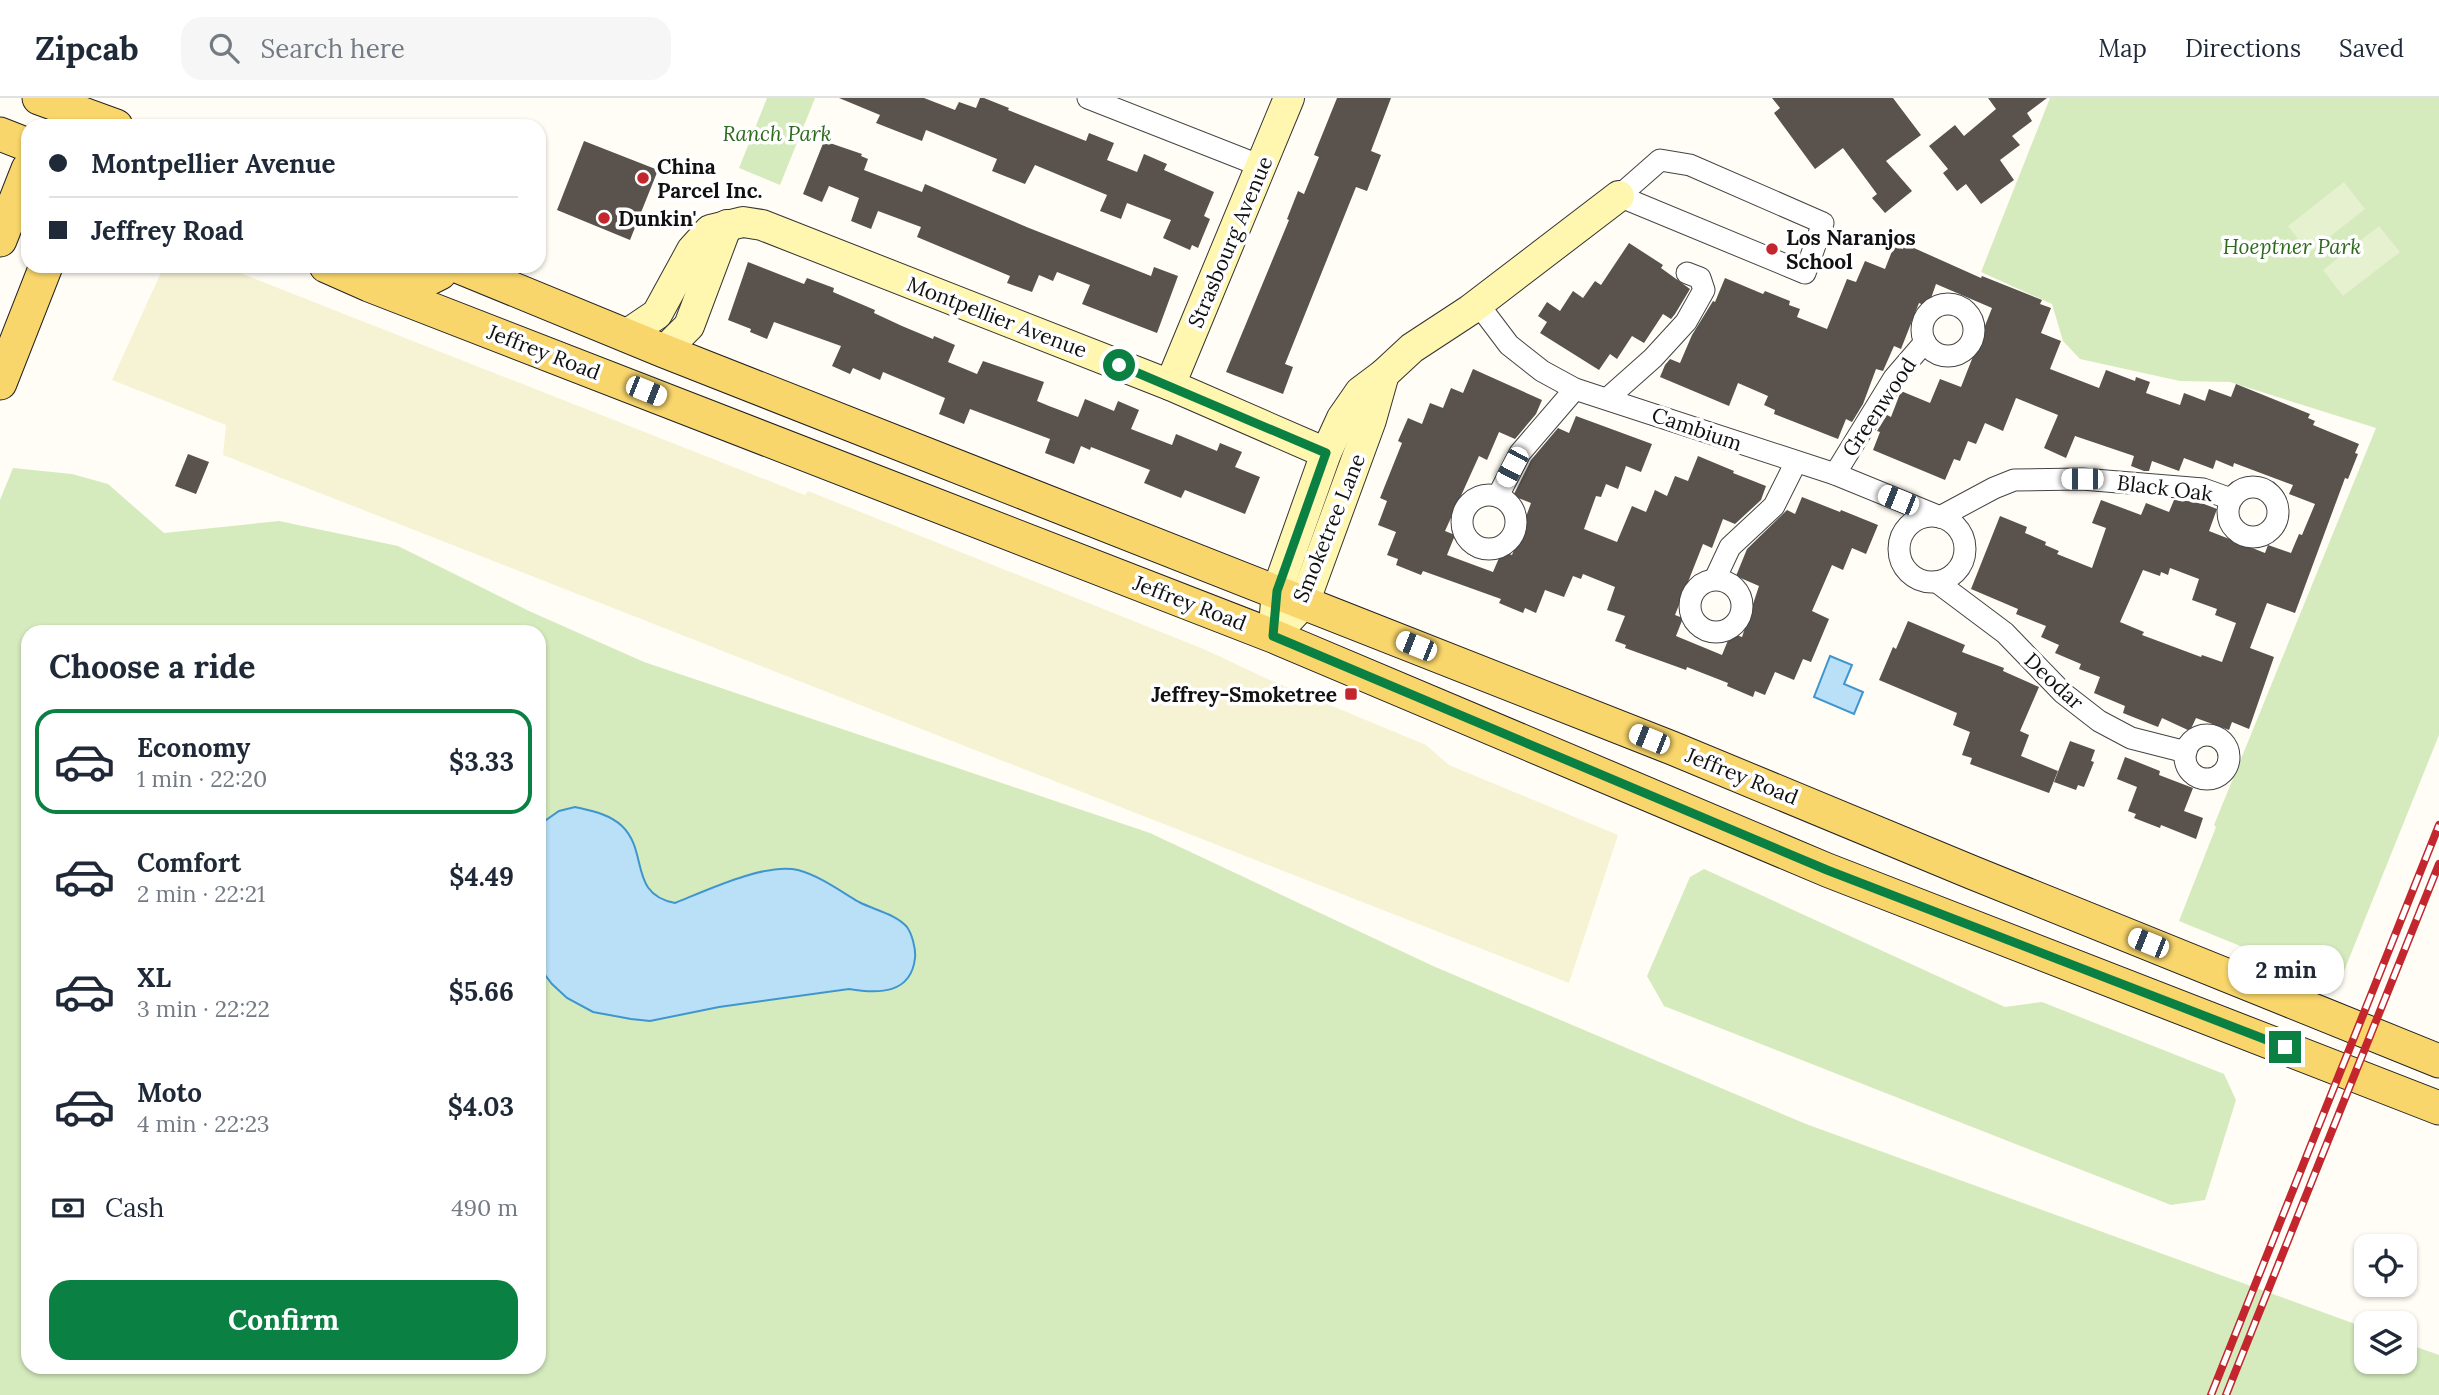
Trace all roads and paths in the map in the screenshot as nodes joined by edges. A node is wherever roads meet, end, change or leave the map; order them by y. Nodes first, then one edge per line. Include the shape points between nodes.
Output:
1 (1088, 98) edge
2 (1289, 98) edge
3 (48, 106) edge
4 (109, 118) edge
5 (0, 134) edge
6 (21, 142) edge
7 (1261, 166) junction
8 (21, 187) edge
9 (1619, 196) junction
10 (735, 224) junction
11 (0, 240) edge
12 (43, 273) edge
13 (344, 273) edge
14 (415, 273) edge
15 (440, 273) edge
16 (474, 273) edge
17 (1687, 273) dead end
18 (1478, 304) junction
19 (626, 335) junction
20 (516, 341) junction
21 (1924, 342) dead end
22 (664, 351) junction
23 (1384, 374) junction
24 (0, 383) edge
25 (1170, 385) junction
26 (1575, 389) junction
27 (1608, 398) junction
28 (1326, 453) junction
29 (1796, 462) junction
30 (1835, 474) junction
31 (1498, 496) dead end
32 (2231, 499) dead end
33 (1940, 517) junction
34 (1715, 579) dead end
35 (1937, 582) junction
36 (1291, 597) junction
37 (1273, 636) junction
38 (2186, 752) dead end
39 (2439, 1061) edge
40 (2439, 1108) edge

1 - 7 street
2 - 7 street, Strasbourg Avenue
3 - 4 main road
5 - 6 main road
7 - 25 street, Strasbourg Avenue
8 - 11 main road
9 - 9 street, Smoketree Lane via 1805,273 1823,223 1690,165 1660,160
9 - 18 street, Smoketree Lane
10 - 19 street via 710,230 692,250 657,314
10 - 22 street via 689,326
10 - 25 street, Montpellier Avenue via 762,225
12 - 24 main road
13 - 20 main road, Jeffrey Road
14 - 15 main road via 430,278
16 - 19 main road, Jeffrey Road
17 - 27 street via 1700,278 1703,290 1686,321
18 - 23 street, Smoketree Lane via 1412,348
18 - 26 street, Cambium via 1509,345
19 - 22 main road, Jeffrey Road
20 - 22 main road via 561,335 643,366 654,363
20 - 37 main road, Jeffrey Road
21 - 30 street, Greenwood via 1894,378
22 - 36 main road, Jeffrey Road
23 - 28 street, Smoketree Lane via 1360,392
23 - 36 street, Smoketree Lane via 1371,420
25 - 28 street, Montpellier Avenue
26 - 27 street, Cambium
26 - 31 street via 1520,453
27 - 29 street, Cambium
28 - 36 street, Smoketree Lane
29 - 30 street, Cambium
29 - 34 street via 1774,506 1730,547
30 - 33 street, Cambium
32 - 33 street, Black Oak via 2203,489 2082,479 2014,480
33 - 35 street via 1958,529 1965,550 1956,570
33 - 35 street, Deodar via 1919,518 1899,542 1907,571 1926,582
35 - 38 street, Deodar via 2005,634 2099,721 2131,738
36 - 37 street, Smoketree Lane
36 - 39 main road, Jeffrey Road
37 - 40 main road, Jeffrey Road via 1827,870

